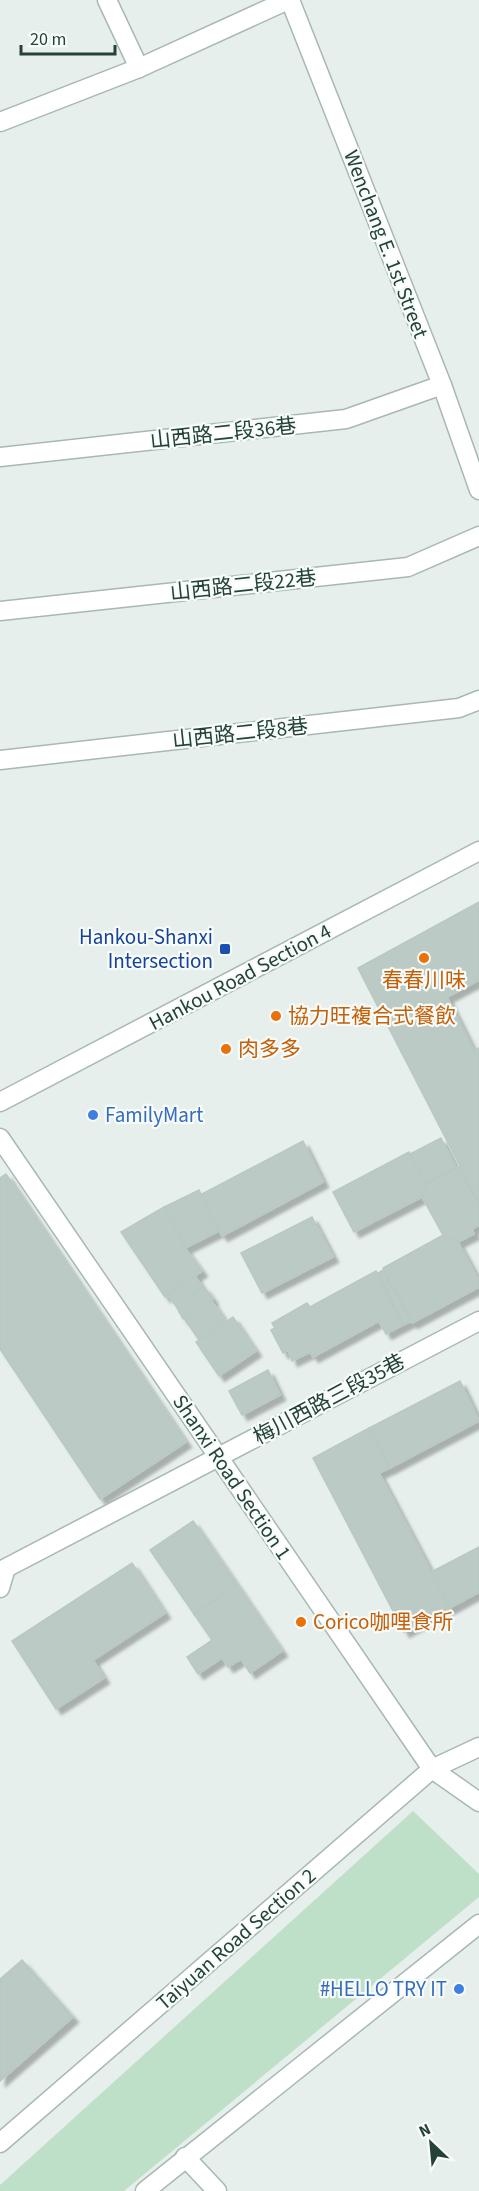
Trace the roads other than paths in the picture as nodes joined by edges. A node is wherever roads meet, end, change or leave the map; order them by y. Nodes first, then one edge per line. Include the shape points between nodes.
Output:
1 (107, 0) edge
2 (289, 0) edge
3 (139, 68) junction
4 (0, 122) edge
5 (442, 385) junction
6 (0, 457) edge
7 (479, 490) edge
8 (479, 536) edge
9 (0, 611) edge
10 (479, 700) edge
11 (0, 760) edge
12 (479, 851) edge
13 (0, 1102) edge
14 (0, 1138) edge
15 (479, 1321) edge
16 (219, 1457) junction
17 (0, 1588) edge
18 (479, 1747) edge
19 (432, 1769) junction
20 (479, 1802) edge
21 (479, 1924) edge
22 (0, 2143) edge
23 (185, 2157) junction
24 (146, 2191) edge
25 (217, 2191) edge

1 - 3 street
2 - 3 street
2 - 5 street, Wenchang E. 1st Street
3 - 4 street
5 - 6 street, 山西路二段36巷 via 346,419
5 - 7 street, Wenchang E. 1st Street
8 - 9 street, 山西路二段22巷 via 408,567
10 - 11 street, 山西路二段8巷 via 459,708
12 - 13 street, Hankou Road Section 4
14 - 16 street, Shanxi Road Section 1
15 - 16 street, 梅川西路三段35巷
16 - 17 street, 梅川西路三段35巷 via 6,1568
16 - 19 street, Shanxi Road Section 1
18 - 19 street, Taiyuan Road Section 2
19 - 20 street, Shanxi Road Section 1
19 - 22 street, Taiyuan Road Section 2
21 - 23 street
23 - 24 street
23 - 25 street

